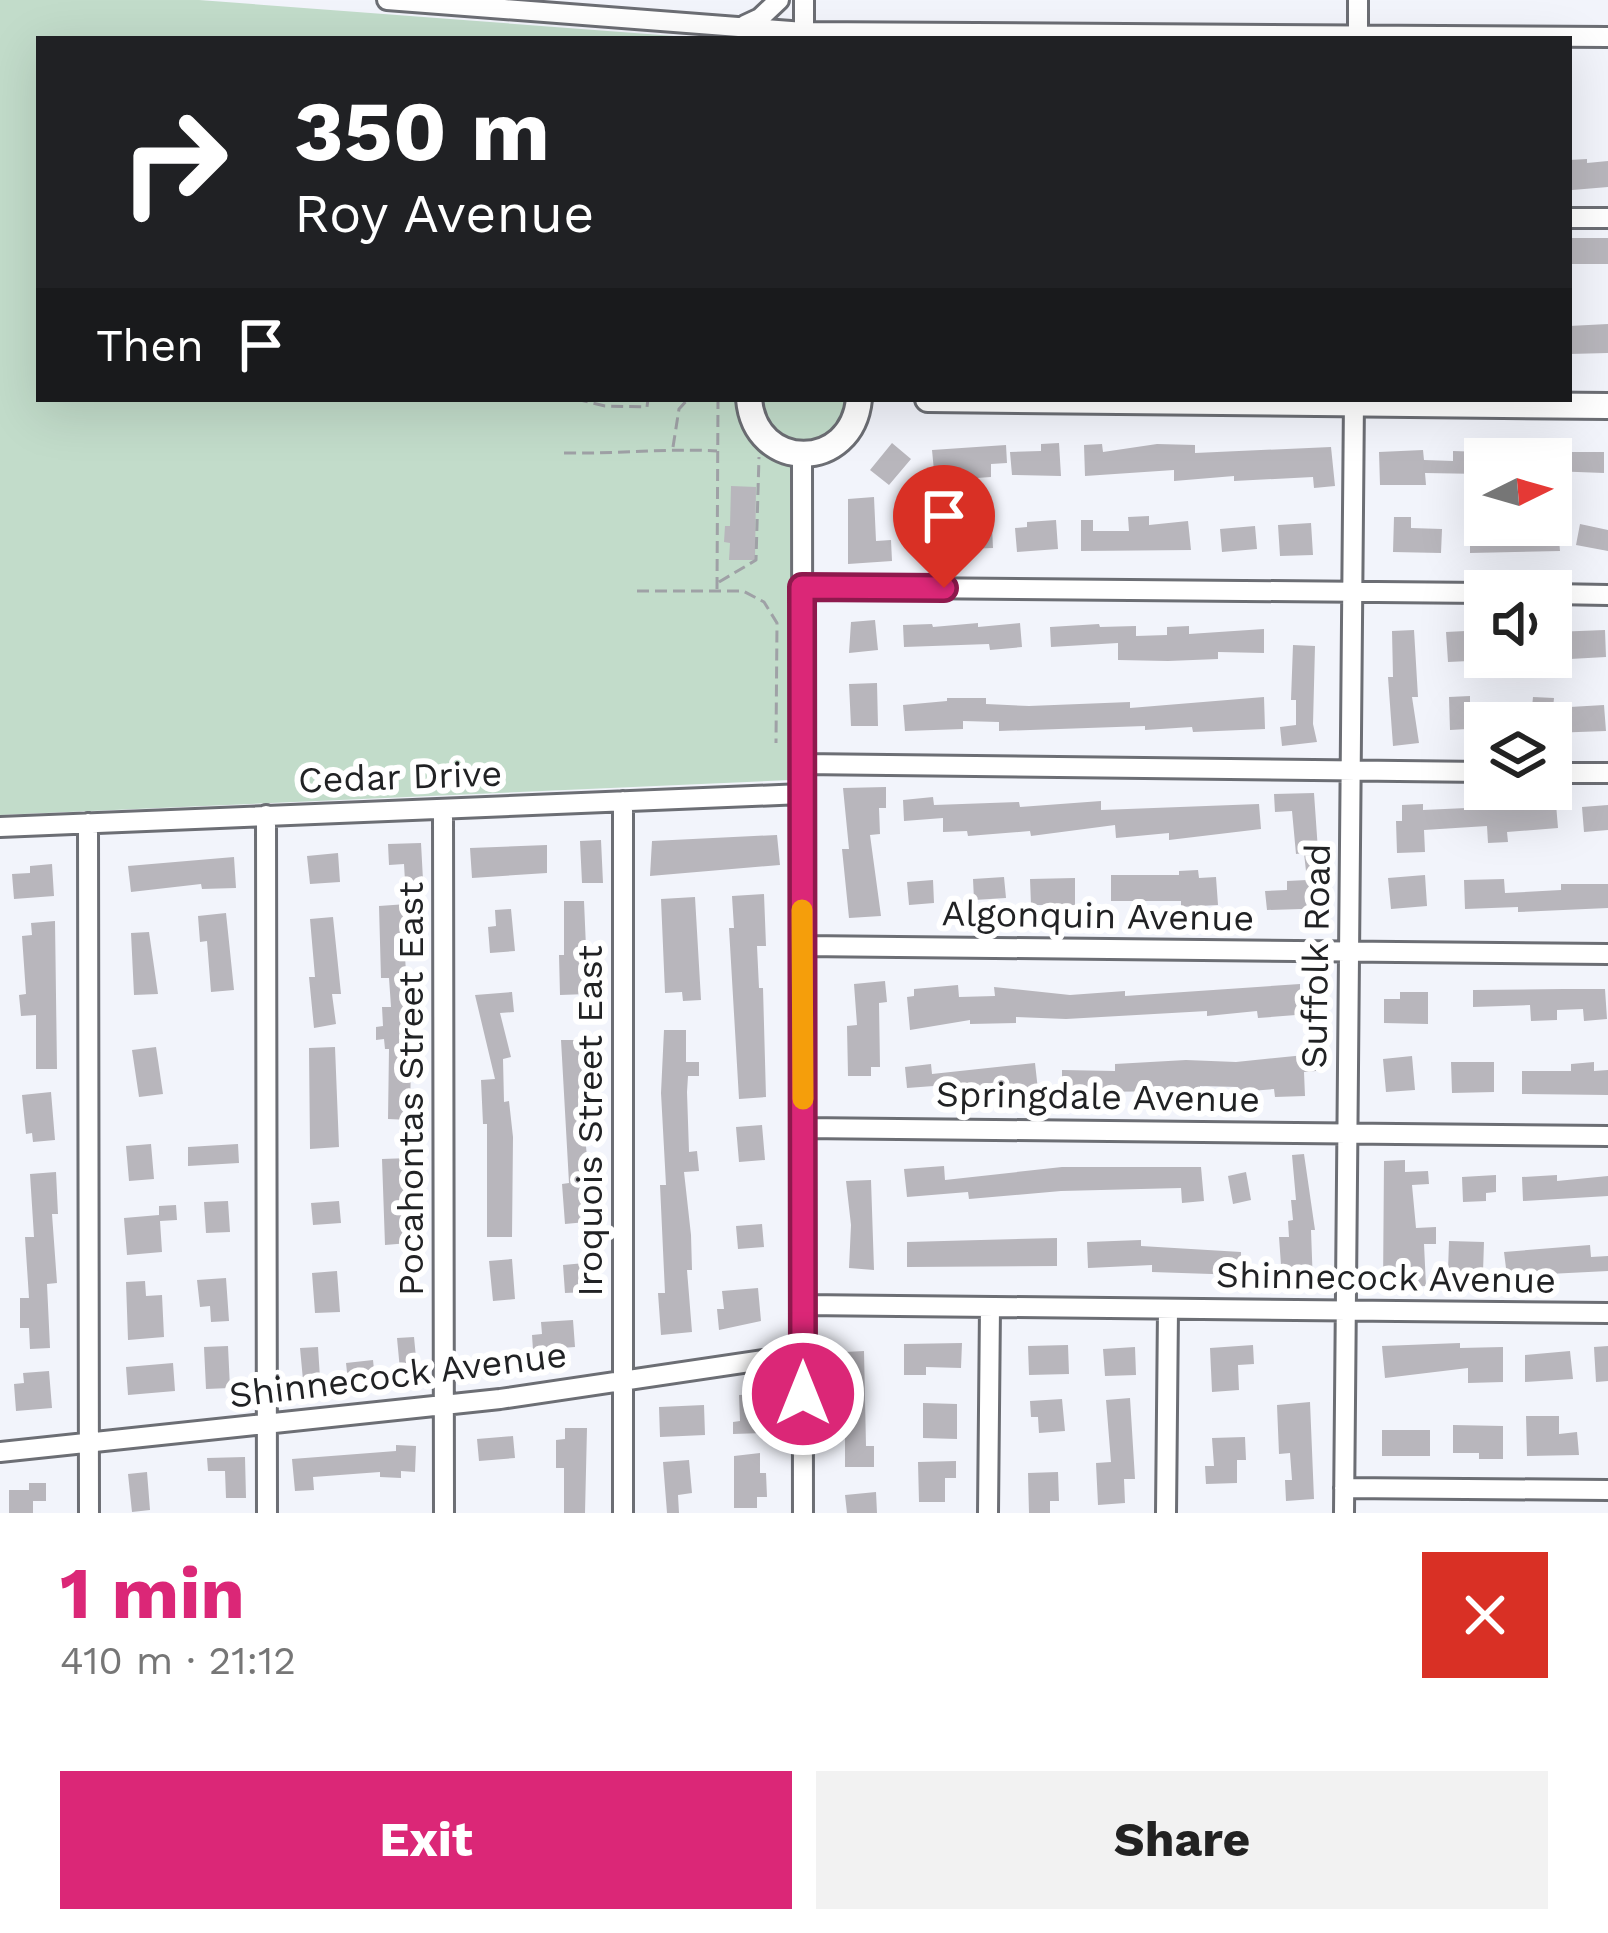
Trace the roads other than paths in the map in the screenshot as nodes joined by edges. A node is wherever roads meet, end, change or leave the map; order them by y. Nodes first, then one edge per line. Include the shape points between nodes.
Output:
1 (387, 0) edge
2 (779, 0) edge
3 (804, 0) edge
4 (1358, 0) edge
5 (443, 2) edge
6 (622, 9) edge
7 (741, 27) junction
8 (804, 35) edge
9 (1081, 36) edge
10 (1358, 36) edge
11 (1572, 37) edge
12 (1608, 37) edge
13 (1572, 218) edge
14 (1608, 218) edge
15 (750, 402) edge
16 (859, 402) edge
17 (1354, 402) edge
18 (1405, 402) edge
19 (1608, 406) edge
20 (802, 454) junction
21 (802, 587) junction
22 (1352, 592) junction
23 (1464, 593) edge
24 (1572, 594) edge
25 (1608, 595) edge
26 (802, 764) junction
27 (1351, 770) junction
28 (1464, 772) edge
29 (1572, 773) edge
30 (1608, 773) edge
31 (802, 794) junction
32 (623, 801) junction
33 (443, 808) junction
34 (266, 815) junction
35 (88, 824) junction
36 (0, 827) edge
37 (802, 946) junction
38 (1349, 952) junction
39 (1608, 954) edge
40 (803, 1128) junction
41 (1348, 1133) junction
42 (1608, 1136) edge
43 (803, 1305) junction
44 (990, 1307) junction
45 (1168, 1309) junction
46 (1346, 1310) junction
47 (1608, 1312) edge
48 (803, 1354) junction
49 (622, 1381) junction
50 (444, 1405) junction
51 (267, 1424) junction
52 (89, 1442) junction
53 (0, 1452) edge
54 (1344, 1488) junction
55 (1608, 1490) edge
56 (89, 1513) edge
57 (267, 1513) edge
58 (444, 1513) edge
59 (622, 1513) edge
60 (803, 1513) edge
61 (988, 1513) edge
62 (1166, 1513) edge
63 (1344, 1513) edge

1 - 5 street
2 - 7 street
3 - 8 street
4 - 10 street
5 - 6 street
6 - 7 street
7 - 8 street
8 - 9 street
11 - 12 street
13 - 14 street
15 - 20 street via 761,433
16 - 20 street via 839,442
17 - 22 street, Suffolk Road
18 - 19 street
20 - 21 street
21 - 22 street
21 - 26 street
22 - 23 street
22 - 27 street, Suffolk Road
24 - 25 street
26 - 27 street
26 - 31 street
27 - 28 street
27 - 38 street, Suffolk Road
29 - 30 street
31 - 32 street, Cedar Drive
31 - 37 street
32 - 33 street, Cedar Drive
32 - 49 street, Iroquois Street East
33 - 34 street, Cedar Drive
33 - 50 street, Pocahontas Street East
34 - 35 street, Cedar Drive
34 - 51 street
35 - 36 street, Cedar Drive
35 - 52 street
37 - 38 street, Algonquin Avenue
37 - 40 street
38 - 39 street, Algonquin Avenue
38 - 41 street, Suffolk Road
40 - 41 street, Springdale Avenue
40 - 43 street
41 - 42 street, Springdale Avenue
41 - 46 street, Suffolk Road
43 - 44 street, Shinnecock Avenue
43 - 48 street
44 - 45 street, Shinnecock Avenue
44 - 61 street
45 - 46 street, Shinnecock Avenue
45 - 62 street
46 - 47 street, Shinnecock Avenue
46 - 54 street, Suffolk Road
48 - 49 street, Shinnecock Avenue
48 - 60 street
49 - 50 street, Shinnecock Avenue
49 - 59 street, Iroquois Street East
50 - 51 street, Shinnecock Avenue
50 - 58 street, Pocahontas Street East
51 - 52 street, Shinnecock Avenue
51 - 57 street
52 - 53 street, Shinnecock Avenue
52 - 56 street
54 - 55 street
54 - 63 street, Suffolk Road

